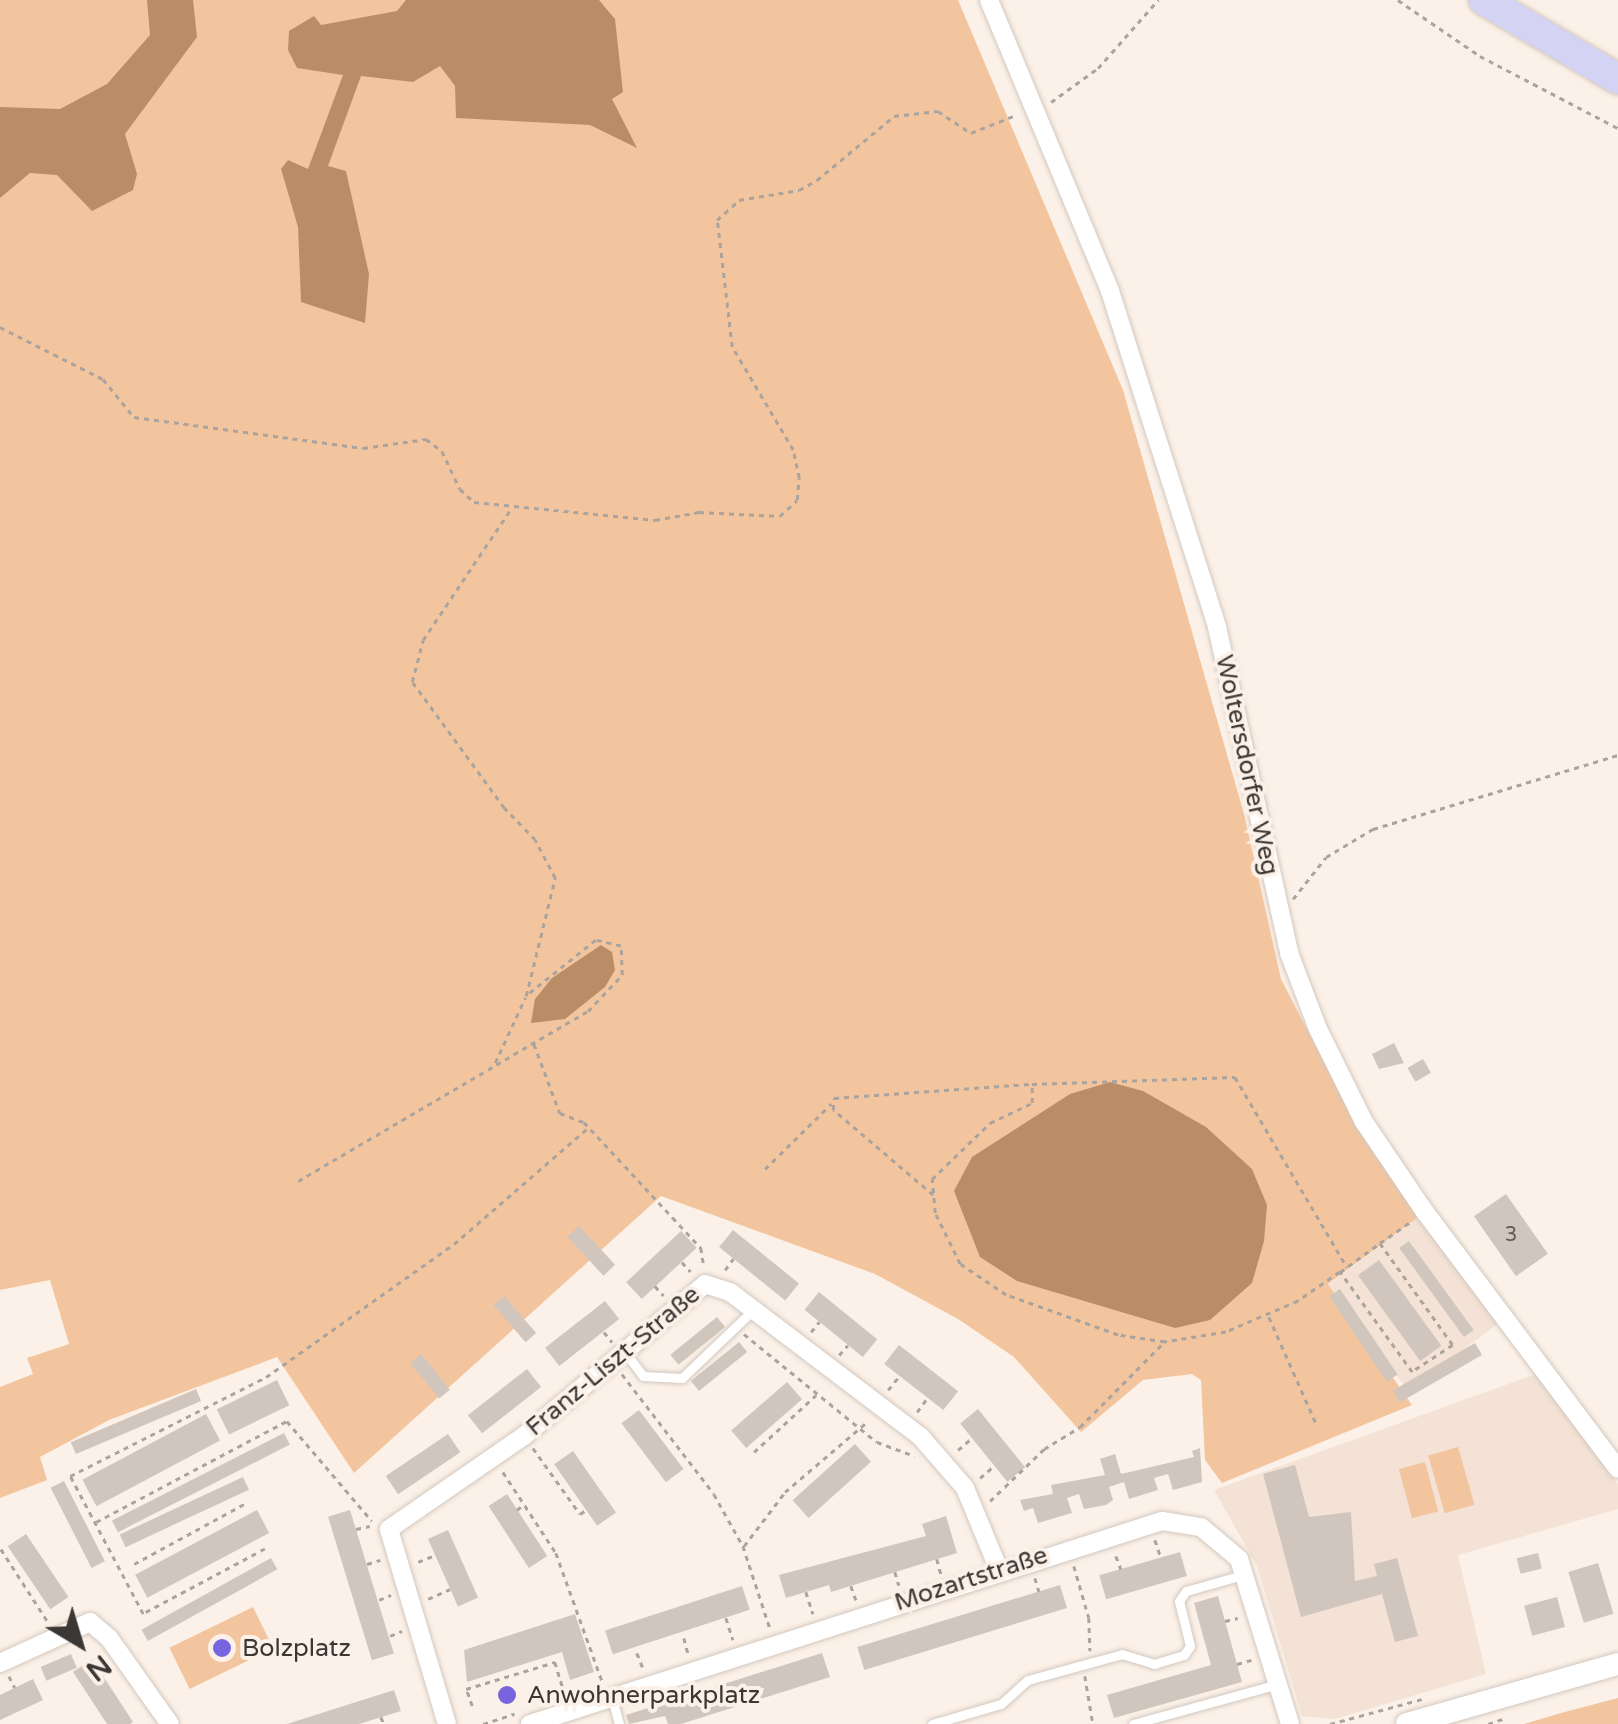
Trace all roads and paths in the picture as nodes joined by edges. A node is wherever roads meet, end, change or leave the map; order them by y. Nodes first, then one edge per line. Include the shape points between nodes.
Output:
1 (988, 0) edge
2 (1158, 0) edge
3 (1398, 0) edge
4 (1484, 0) edge
5 (1618, 79) edge
6 (1035, 110) junction
7 (1618, 128) edge
8 (0, 327) edge
9 (511, 508) junction
10 (1618, 755) edge
11 (1280, 916) junction
12 (526, 996) junction
13 (534, 1043) junction
14 (494, 1066) junction
15 (1032, 1084) junction
16 (831, 1104) junction
17 (589, 1127) junction
18 (766, 1169) dead end
19 (298, 1181) dead end
20 (934, 1195) junction
21 (1425, 1212) junction
22 (1380, 1243) junction
23 (733, 1259) dead end
24 (682, 1262) dead end
25 (704, 1266) junction
26 (1347, 1266) junction
27 (1340, 1272) junction
28 (723, 1274) junction
29 (735, 1283) dead end
30 (656, 1286) dead end
31 (653, 1309) dead end
32 (753, 1310) junction
33 (1268, 1315) junction
34 (820, 1322) dead end
35 (739, 1330) junction
36 (604, 1332) dead end
37 (626, 1332) dead end
38 (808, 1336) dead end
39 (1165, 1342) junction
40 (848, 1345) dead end
41 (612, 1353) junction
42 (837, 1358) dead end
43 (900, 1375) dead end
44 (817, 1394) junction
45 (928, 1397) dead end
46 (885, 1400) junction
47 (788, 1412) dead end
48 (793, 1416) junction
49 (914, 1416) dead end
50 (658, 1419) junction
51 (1316, 1423) dead end
52 (650, 1425) dead end
53 (860, 1429) junction
54 (524, 1436) junction
55 (761, 1437) dead end
56 (972, 1438) dead end
57 (765, 1441) junction
58 (680, 1448) junction
59 (754, 1452) dead end
60 (833, 1452) junction
61 (943, 1452) junction
62 (672, 1454) dead end
63 (838, 1458) dead end
64 (494, 1459) junction
65 (994, 1466) dead end
66 (1618, 1469) edge
67 (802, 1478) junction
68 (565, 1480) dead end
69 (559, 1484) junction
70 (808, 1484) dead end
71 (974, 1484) dead end
72 (980, 1492) dead end
73 (246, 1503) dead end
74 (525, 1504) junction
75 (517, 1510) dead end
76 (586, 1510) dead end
77 (384, 1515) dead end
78 (94, 1522) junction
79 (371, 1523) junction
80 (356, 1529) dead end
81 (545, 1534) junction
82 (1162, 1534) dead end
83 (1154, 1536) junction
84 (1143, 1538) dead end
85 (537, 1540) dead end
86 (743, 1546) junction
87 (1114, 1547) dead end
88 (0, 1549) edge
89 (265, 1550) dead end
90 (1086, 1556) dead end
91 (1161, 1558) dead end
92 (382, 1559) junction
93 (937, 1559) dead end
94 (1072, 1560) junction
95 (134, 1564) dead end
96 (368, 1564) dead end
97 (1059, 1564) dead end
98 (22, 1568) dead end
99 (1046, 1568) dead end
100 (1120, 1568) dead end
101 (999, 1570) junction
102 (16, 1572) junction
103 (895, 1572) dead end
104 (1033, 1572) junction
105 (1247, 1573) junction
106 (1020, 1576) dead end
107 (929, 1584) dead end
108 (851, 1586) dead end
109 (450, 1590) dead end
110 (1040, 1591) dead end
111 (806, 1592) dead end
112 (902, 1593) dead end
113 (40, 1597) dead end
114 (34, 1600) junction
115 (379, 1600) dead end
116 (858, 1606) dead end
117 (408, 1607) junction
118 (1245, 1616) dead end
119 (726, 1618) dead end
120 (815, 1620) dead end
121 (1225, 1622) dead end
122 (772, 1634) dead end
123 (56, 1636) junction
124 (390, 1636) dead end
125 (684, 1638) dead end
126 (734, 1646) dead end
127 (410, 1648) dead end
128 (638, 1653) dead end
129 (690, 1659) dead end
130 (0, 1663) edge
131 (1088, 1663) junction
132 (1237, 1664) dead end
133 (1618, 1664) edge
134 (0, 1673) edge
135 (644, 1674) dead end
136 (1272, 1686) junction
137 (14, 1688) dead end
138 (614, 1689) junction
139 (1428, 1698) dead end
140 (556, 1701) dead end
141 (472, 1706) dead end
142 (381, 1717) dead end
143 (530, 1717) edge
144 (170, 1724) edge
145 (384, 1724) edge
146 (447, 1724) edge
147 (483, 1724) edge
148 (619, 1724) edge
149 (932, 1724) edge
150 (1094, 1724) edge
151 (1133, 1724) edge
152 (1290, 1724) edge
153 (1330, 1724) edge
154 (1407, 1724) edge

1 - 6 street, Woltersdorfer Weg
2 - 6 path via 1098,68
3 - 7 path via 1480,56
4 - 5 highway
6 - 9 path via 970,132 938,111 901,113 808,185 739,200 717,220 726,327 755,394 793,450 799,478 790,510 780,516 699,512 655,520
6 - 11 street, Woltersdorfer Weg via 1110,291 1216,627
8 - 9 path via 104,379 134,417 363,448 426,439 442,451 474,502
9 - 12 path via 423,640 412,682 535,840 556,878
10 - 11 path via 1373,829 1326,857
11 - 21 street, Woltersdorfer Weg via 1298,984 1334,1062 1364,1122
12 - 13 path via 580,946 604,938 621,946 622,975 615,987
12 - 14 path
13 - 14 path
13 - 17 path via 552,1102 560,1114
14 - 19 path
15 - 16 path via 844,1093
15 - 20 path via 1032,1103 990,1123 948,1157 932,1179
15 - 26 path via 1234,1077
16 - 18 path
16 - 20 path
17 - 25 path via 701,1248
17 - 78 path via 454,1244 285,1358 266,1378 70,1476
20 - 39 path via 935,1213 960,1264 1006,1294 1118,1334
21 - 22 path
21 - 66 street, Woltersdorfer Weg
22 - 26 path
22 - 27 path via 1453,1345 1412,1372
23 - 28 path
24 - 25 path via 694,1275
25 - 28 path
26 - 27 path
27 - 33 path
28 - 29 path
30 - 31 path via 666,1298
32 - 35 lane
32 - 41 street, Franz-Liszt-Straße via 705,1284
32 - 46 street, Franz-Liszt-Straße
33 - 39 path via 1226,1332
33 - 51 path
34 - 38 path
35 - 41 lane via 682,1378 643,1376
35 - 44 path
36 - 41 path
37 - 41 path
39 - 72 path via 1080,1427 1044,1449 985,1505
40 - 42 path
41 - 50 path
41 - 54 street, Franz-Liszt-Straße
43 - 46 path
44 - 48 path
44 - 53 path
45 - 49 path
46 - 53 path
46 - 61 street, Franz-Liszt-Straße
47 - 48 path
48 - 57 path
50 - 52 path
50 - 58 path
53 - 60 path
53 - 61 path via 904,1454
54 - 64 street, Franz-Liszt-Straße
54 - 69 path
55 - 57 path
56 - 61 path via 952,1455
57 - 59 path
58 - 62 path
58 - 86 path
60 - 63 path
60 - 67 path
61 - 101 street, Franz-Liszt-Straße via 973,1503
64 - 74 path
64 - 117 street, Franz-Liszt-Straße via 389,1529
65 - 71 path
67 - 70 path
67 - 86 path
68 - 69 path
69 - 76 path via 580,1514
73 - 95 path
74 - 75 path
74 - 81 path
77 - 79 path
78 - 79 path via 287,1421
78 - 89 path via 143,1614
79 - 80 path
79 - 92 path
81 - 85 path
81 - 138 path via 604,1687
82 - 83 path
83 - 84 path
83 - 91 path
86 - 122 path
87 - 100 path
88 - 102 path
90 - 94 path
92 - 96 path
92 - 115 path via 393,1594
93 - 107 path via 943,1580
94 - 97 path
94 - 131 path via 1089,1618
98 - 102 path
99 - 104 path
101 - 105 street, Mozartstraße via 1162,1521 1216,1534
101 - 138 street, Mozartstraße
102 - 114 path
103 - 112 path
104 - 106 path
104 - 110 path
105 - 131 lane via 1186,1592 1179,1602 1190,1646 1184,1655 1154,1664 1122,1654
105 - 136 street, Mozartstraße
108 - 116 path
109 - 117 path
111 - 120 path
113 - 114 path
114 - 123 path
117 - 146 street, Franz-Liszt-Straße
118 - 121 path
119 - 126 path
123 - 130 street
123 - 144 street via 90,1622 98,1626
124 - 127 path via 404,1630
125 - 129 path
128 - 135 path
131 - 149 lane via 1028,1680 1001,1704
131 - 150 path
132 - 136 path via 1257,1658
133 - 154 street
134 - 137 path via 6,1670
136 - 151 lane
136 - 152 street, Mozartstraße
138 - 143 street, Mozartstraße
138 - 148 lane
139 - 153 path
140 - 141 path via 567,1698 555,1662 466,1689
142 - 145 path
143 - 147 path

